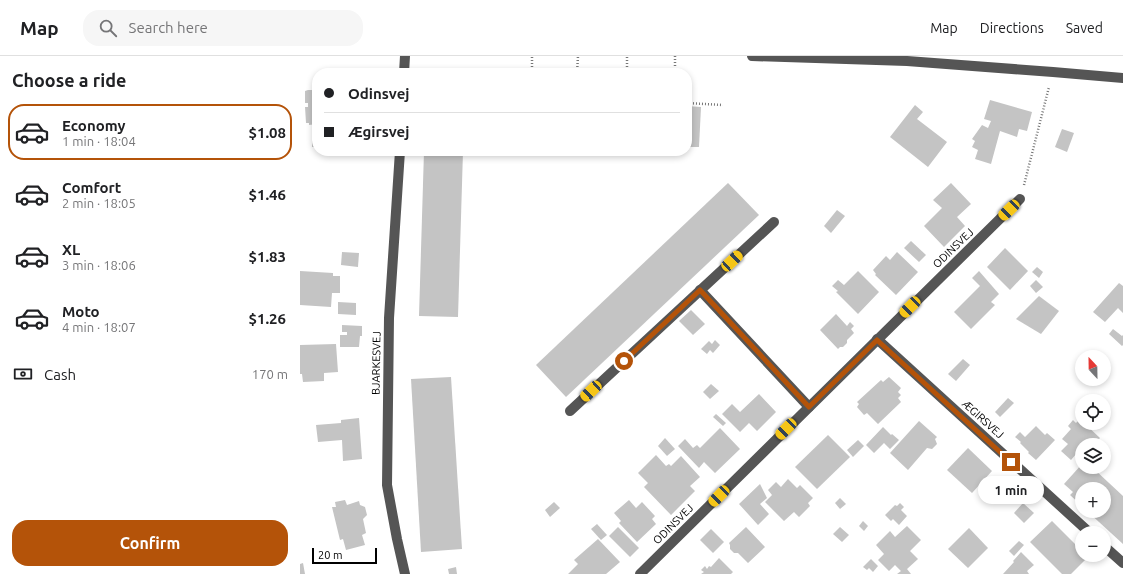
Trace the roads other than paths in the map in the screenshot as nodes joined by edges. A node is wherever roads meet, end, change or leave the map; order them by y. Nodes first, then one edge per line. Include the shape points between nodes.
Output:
1 (405, 56) edge
2 (752, 56) edge
3 (404, 68) edge
4 (1123, 78) edge
5 (400, 156) edge
6 (1020, 199) road end
7 (774, 222) dead end
8 (700, 290) junction
9 (877, 340) junction
10 (809, 407) junction
11 (570, 411) dead end
12 (1082, 526) edge
13 (1111, 552) edge
14 (1123, 563) edge
15 (405, 574) edge
16 (640, 574) edge

1 - 3 street
2 - 4 street via 907,61
5 - 15 street, BJARKESVEJ via 389,318 387,485
6 - 9 street, ODINSVEJ
7 - 8 street
8 - 10 street
8 - 11 street
9 - 10 street, ODINSVEJ
9 - 12 street, ÆGIRSVEJ
10 - 16 street, ODINSVEJ
13 - 14 street

